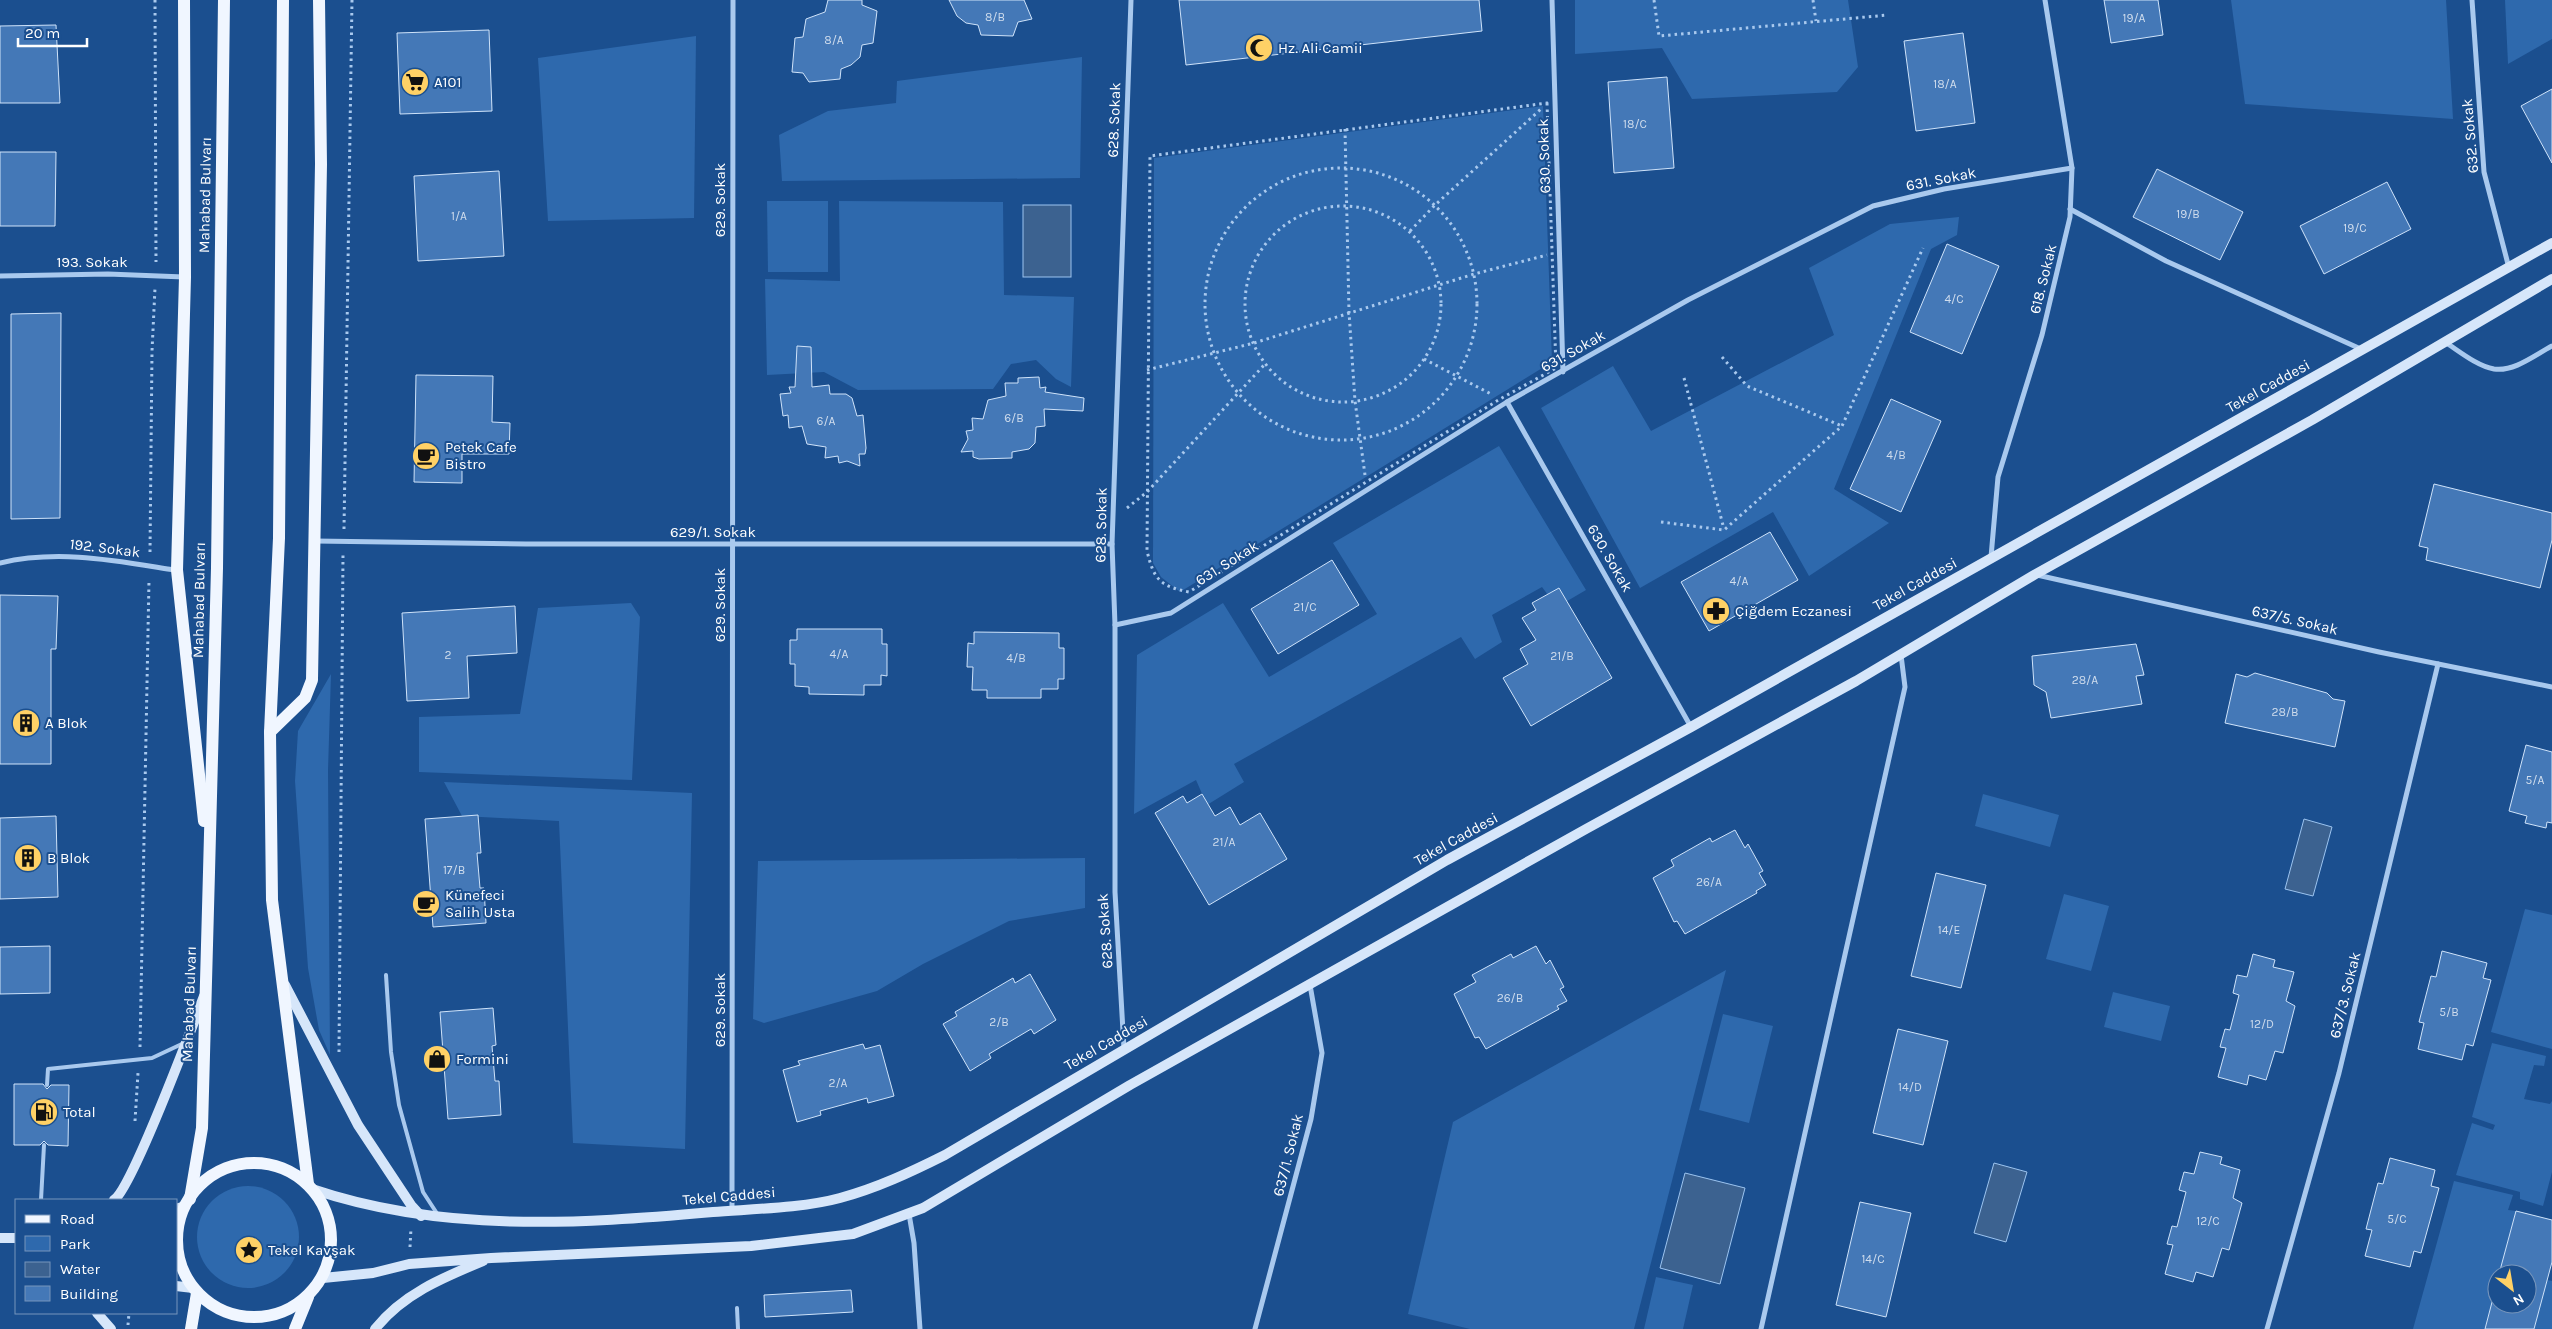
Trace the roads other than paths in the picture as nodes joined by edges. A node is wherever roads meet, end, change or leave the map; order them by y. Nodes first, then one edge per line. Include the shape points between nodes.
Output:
1 (184, 0) edge
2 (224, 0) edge
3 (283, 0) edge
4 (319, 0) edge
5 (733, 0) edge
6 (1131, 0) edge
7 (1552, 0) edge
8 (2045, 0) edge
9 (2472, 0) edge
10 (2072, 168) junction
11 (2070, 209) junction
12 (2552, 243) edge
13 (2509, 268) junction
14 (0, 276) edge
15 (185, 277) junction
16 (2552, 278) edge
17 (2444, 342) junction
18 (2552, 346) edge
19 (2364, 350) junction
20 (1563, 372) junction
21 (1507, 402) junction
22 (315, 541) junction
23 (733, 544) junction
24 (1112, 544) junction
25 (1991, 559) junction
26 (0, 563) edge
27 (177, 570) junction
28 (2034, 575) junction
29 (1115, 625) junction
30 (1901, 655) junction
31 (2438, 664) junction
32 (2552, 687) edge
33 (1690, 727) junction
34 (270, 732) junction
35 (209, 872) junction
36 (386, 975) dead end
37 (282, 980) junction
38 (1310, 984) junction
39 (206, 991) junction
40 (186, 1042) junction
41 (1124, 1050) junction
42 (47, 1084) dead end
43 (44, 1145) dead end
44 (310, 1186) junction
45 (41, 1199) edge
46 (115, 1199) edge
47 (184, 1205) edge
48 (732, 1211) junction
49 (909, 1214) junction
50 (416, 1215) junction
51 (440, 1218) junction
52 (178, 1224) edge
53 (178, 1254) edge
54 (491, 1258) junction
55 (322, 1278) junction
56 (178, 1286) edge
57 (195, 1290) junction
58 (308, 1297) junction
59 (737, 1308) dead end
60 (98, 1314) edge
61 (110, 1329) edge
62 (191, 1329) edge
63 (296, 1329) edge
64 (375, 1329) edge
65 (738, 1329) edge
66 (920, 1329) edge
67 (1255, 1329) edge
68 (1761, 1329) edge
69 (2267, 1329) edge

1 - 15 main road
2 - 35 main road, Mahabad Bulvarı
3 - 34 main road via 279,538
4 - 22 main road via 321,164
5 - 23 street, 629. Sokak
6 - 24 street, 628. Sokak
7 - 20 street, 630. Sokak
8 - 10 street, 618. Sokak
9 - 13 street, 632. Sokak via 2484,172
10 - 11 street, 618. Sokak
10 - 20 street, 631. Sokak via 1944,189 1873,206 1688,300
11 - 19 street via 2166,261
11 - 25 street, 618. Sokak via 2066,240 2042,334 1998,478
12 - 13 main road, Tekel Caddesi
13 - 19 main road, Tekel Caddesi
14 - 15 street, 193. Sokak
15 - 27 main road
16 - 17 main road
17 - 18 street via 2494,369 2520,364
17 - 28 main road via 2312,420
19 - 25 main road, Tekel Caddesi
20 - 21 street, 631. Sokak
21 - 29 street, 631. Sokak via 1171,613
21 - 33 street, 630. Sokak
22 - 23 street, 629/1. Sokak
22 - 34 main road via 312,680 304,698
23 - 24 street, 629/1. Sokak
23 - 48 street, 629. Sokak
24 - 29 street, 628. Sokak
25 - 33 main road, Tekel Caddesi
26 - 27 street, 192. Sokak via 20,558 75,555
27 - 35 main road
28 - 30 main road
28 - 31 street, 637/5. Sokak
29 - 41 street, 628. Sokak via 1115,892
30 - 38 main road
30 - 68 street via 1905,687
31 - 32 street, 637/5. Sokak
31 - 69 street, 637/3. Sokak via 2339,1073
33 - 41 main road, Tekel Caddesi via 1447,860
34 - 37 main road via 272,900
35 - 39 main road, Mahabad Bulvarı
36 - 51 lane via 391,1052 399,1105 423,1192
37 - 44 main road
37 - 50 main road via 358,1125
38 - 49 main road
38 - 67 street, 637/1. Sokak via 1322,1053 1311,1119
39 - 40 main road
39 - 47 main road, Mahabad Bulvarı via 202,1128
40 - 42 lane via 152,1058 48,1069
40 - 46 main road via 132,1170
41 - 48 main road, Tekel Caddesi via 945,1155 899,1178 838,1199
43 - 45 lane
44 - 47 main road via 291,1172 251,1163 231,1167 212,1176
44 - 50 main road, Tekel Caddesi via 342,1199
44 - 55 main road via 321,1200 329,1219 332,1239 330,1259
47 - 52 main road
48 - 51 main road, Tekel Caddesi via 606,1222 539,1224
49 - 54 main road via 853,1234 751,1246
49 - 66 street
50 - 51 main road, Tekel Caddesi
53 - 57 main road
54 - 55 main road via 409,1264 373,1274
54 - 64 main road via 433,1282 395,1308
55 - 58 main road
56 - 57 main road
57 - 58 main road via 216,1308 239,1317 264,1318 287,1311
57 - 62 main road
58 - 63 main road
59 - 65 lane
60 - 61 main road

